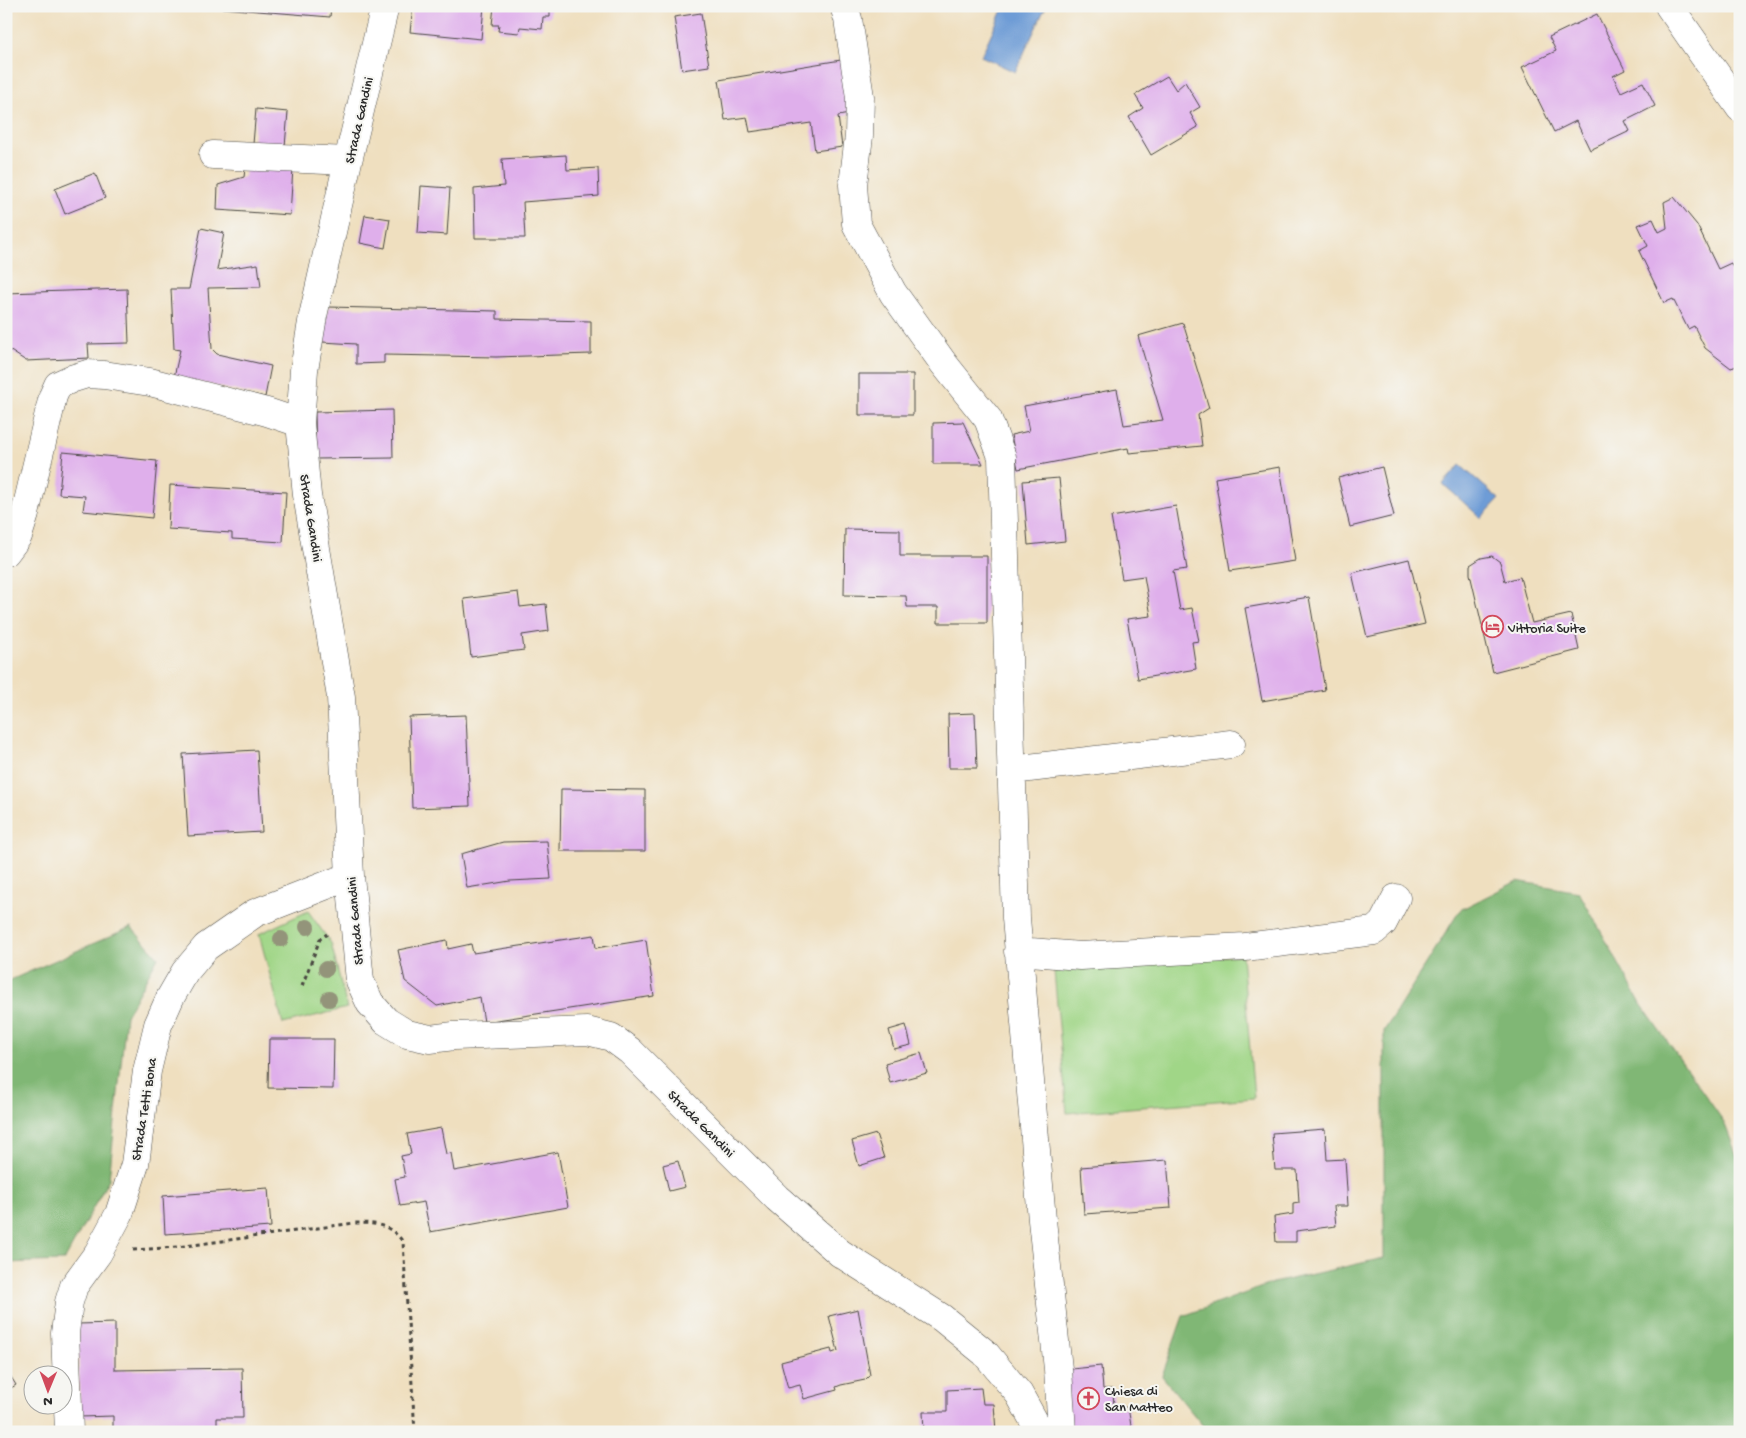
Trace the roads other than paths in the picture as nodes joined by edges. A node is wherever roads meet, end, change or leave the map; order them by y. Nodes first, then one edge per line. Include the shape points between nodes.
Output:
1 (385, 6) edge
2 (844, 6) edge
3 (1669, 6) edge
4 (1740, 108) edge
5 (213, 155) dead end
6 (348, 161) junction
7 (300, 423) junction
8 (6, 552) edge
9 (1232, 744) dead end
10 (1012, 770) junction
11 (350, 876) junction
12 (1396, 898) dead end
13 (1018, 951) junction
14 (69, 1432) edge
15 (1040, 1432) edge
16 (1062, 1432) edge

1 - 6 street, Strada Gandini
2 - 10 street via 860,97 860,136 853,185 856,224 893,293 988,419 1002,457
3 - 4 street
5 - 6 street
6 - 7 street, Strada Gandini via 313,316 305,361
7 - 8 street via 150,382 87,374 71,379 58,385 53,396 25,514 18,536
7 - 11 street, Strada Gandini via 307,495 341,697
9 - 10 street
10 - 13 street
11 - 14 street, Strada Tetti Bona via 255,913 206,947 185,972 158,1025 147,1071 134,1164 119,1214 98,1253 74,1286 69,1302 65,1333
11 - 15 street, Strada Gandini via 360,981 370,1003 386,1021 407,1034 430,1039 587,1030 610,1037 630,1051 777,1198 840,1253 942,1318 985,1353 1019,1394
12 - 13 street via 1383,923 1374,931 1245,946 1080,956
13 - 16 street

